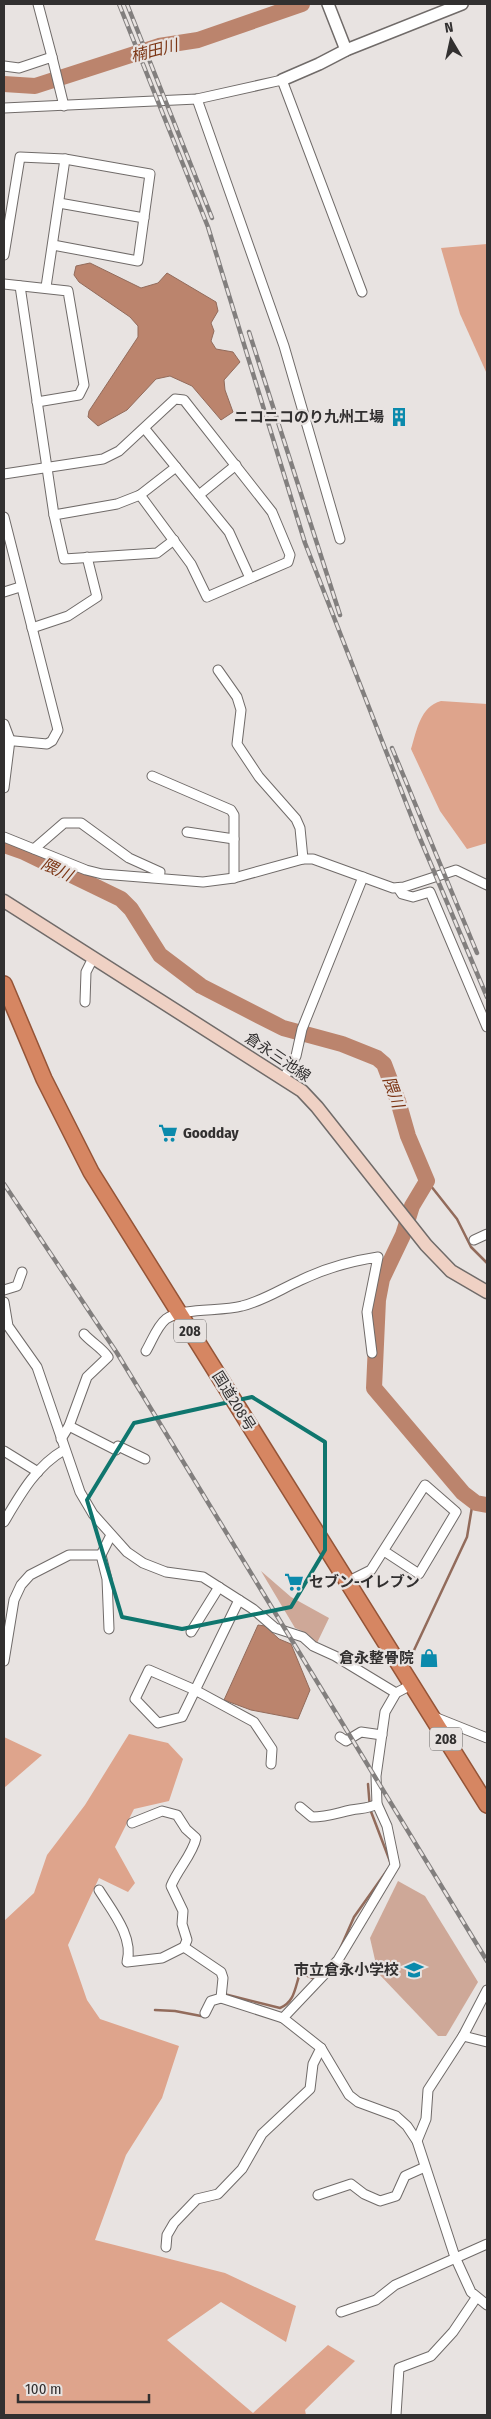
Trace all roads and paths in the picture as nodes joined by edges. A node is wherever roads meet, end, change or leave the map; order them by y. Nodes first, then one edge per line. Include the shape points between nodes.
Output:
1 (38, 4) edge
2 (462, 4) edge
3 (329, 7) edge
4 (346, 50) junction
5 (52, 57) junction
6 (4, 66) edge
7 (282, 80) junction
8 (197, 99) junction
9 (64, 106) junction
10 (4, 108) edge
11 (65, 160) junction
12 (59, 203) junction
13 (144, 218) junction
14 (53, 245) junction
15 (4, 255) edge
16 (4, 284) edge
17 (20, 286) junction
18 (46, 287) junction
19 (362, 292) dead end
20 (37, 402) junction
21 (145, 429) junction
22 (236, 465) junction
23 (176, 466) junction
24 (46, 468) junction
25 (4, 474) edge
26 (140, 495) junction
27 (199, 495) junction
28 (54, 515) junction
29 (4, 517) edge
30 (340, 539) dead end
31 (174, 540) junction
32 (87, 556) junction
33 (250, 578) junction
34 (20, 586) junction
35 (4, 592) edge
36 (32, 628) junction
37 (218, 670) dead end
38 (4, 724) edge
39 (7, 740) edge
40 (152, 776) dead end
41 (4, 788) edge
42 (187, 832) dead end
43 (4, 837) edge
44 (234, 840) junction
45 (34, 849) junction
46 (302, 859) junction
47 (159, 877) junction
48 (363, 877) junction
49 (234, 878) junction
50 (487, 884) edge
51 (398, 888) junction
52 (4, 902) edge
53 (93, 958) junction
54 (4, 984) edge
55 (85, 1002) dead end
56 (487, 1026) edge
57 (284, 1078) junction
58 (487, 1234) edge
59 (474, 1240) dead end
60 (22, 1272) dead end
61 (4, 1290) edge
62 (487, 1292) edge
63 (4, 1302) edge
64 (179, 1314) junction
65 (6, 1326) edge
66 (84, 1334) dead end
67 (146, 1351) dead end
68 (372, 1353) dead end
69 (69, 1426) junction
70 (61, 1439) junction
71 (64, 1450) junction
72 (4, 1452) edge
73 (145, 1459) dead end
74 (38, 1472) junction
75 (4, 1522) edge
76 (111, 1535) junction
77 (384, 1550) junction
78 (101, 1555) junction
79 (348, 1582) junction
80 (219, 1587) junction
81 (239, 1600) junction
82 (109, 1629) dead end
83 (191, 1632) dead end
84 (4, 1661) edge
85 (405, 1674) junction
86 (195, 1690) junction
87 (396, 1693) junction
88 (432, 1716) junction
89 (382, 1735) junction
90 (340, 1737) dead end
91 (487, 1738) edge
92 (271, 1764) dead end
93 (377, 1804) junction
94 (487, 1805) edge
95 (300, 1807) dead end
96 (132, 1823) dead end
97 (99, 1890) dead end
98 (184, 1947) junction
99 (487, 1990) edge
100 (221, 1998) junction
101 (206, 2013) dead end
102 (283, 2018) junction
103 (463, 2036) junction
104 (487, 2042) edge
105 (321, 2048) junction
106 (417, 2142) junction
107 (425, 2167) junction
108 (318, 2196) dead end
109 (487, 2244) edge
110 (166, 2247) dead end
111 (455, 2257) junction
112 (476, 2298) junction
113 (487, 2305) edge
114 (341, 2312) dead end
115 (396, 2415) edge

1 - 5 street
2 - 4 street
3 - 4 street
4 - 7 street
5 - 6 street via 19,68
5 - 9 street
7 - 8 street
7 - 19 street
8 - 9 street
8 - 30 street via 284,346
9 - 10 street
11 - 12 street
11 - 13 street via 150,174
11 - 15 street via 20,157
12 - 13 street
12 - 14 street
13 - 14 street via 138,262
14 - 18 street
16 - 17 street
17 - 18 street
17 - 20 street
18 - 20 street via 68,292 84,385 79,395
20 - 24 street
21 - 22 street via 175,399 184,400
21 - 23 street
21 - 24 street via 119,451 103,458
22 - 27 street
22 - 33 street via 272,512 290,555 288,562
23 - 26 street
23 - 27 street
24 - 25 street
24 - 28 street
26 - 28 street via 117,504
26 - 31 street
27 - 33 street via 228,532
28 - 32 street via 64,559
29 - 34 street
31 - 32 street via 157,553
31 - 33 street via 191,564 207,597
32 - 36 street via 97,597 68,616
34 - 35 street
34 - 36 street
36 - 39 street via 58,730 47,744
37 - 46 street via 237,697 241,710 237,744 259,777 296,819 300,828
38 - 39 street
39 - 41 street
40 - 44 street via 231,810
42 - 44 street
43 - 45 street
44 - 49 street
45 - 47 street via 102,874
45 - 47 street via 64,823 81,823 129,858 160,872
46 - 48 street via 313,859
46 - 49 street
47 - 49 street via 203,882
48 - 51 street
48 - 57 street via 302,1029 296,1056
50 - 51 street via 456,870
51 - 56 street via 402,894 413,897 430,892
52 - 53 main road, 倉永三池線
53 - 55 street via 86,972
53 - 57 main road, 倉永三池線
54 - 64 highway, 国道208号 / 208 via 66,1126
57 - 62 main road, 倉永三池線 via 317,1107 426,1245 451,1271
58 - 59 street
60 - 61 street via 17,1286
63 - 65 street
64 - 67 street via 159,1327
64 - 68 street via 244,1306 346,1262 378,1257 367,1312
64 - 79 highway, 国道208号 / 208
65 - 70 street via 37,1368
66 - 69 street via 108,1357 87,1377
69 - 70 street
69 - 73 street via 116,1450 118,1446
70 - 71 street
71 - 74 street
71 - 76 street via 80,1492
72 - 74 street
74 - 75 street via 25,1486
76 - 78 street
76 - 80 street via 143,1563 166,1572 203,1577
77 - 77 street via 425,1485 456,1512 419,1574
77 - 79 street via 372,1570
78 - 82 street via 107,1579
78 - 84 street via 69,1554 30,1575 14,1600
79 - 85 highway, 国道208号 / 208
80 - 81 street
80 - 83 street
81 - 86 street
81 - 87 street via 276,1628 304,1637 313,1646
85 - 87 street
85 - 88 highway, 国道208号 / 208
86 - 86 street via 182,1717 158,1723 135,1700 149,1670
86 - 92 street via 254,1722 272,1749
87 - 89 street via 385,1712
88 - 91 street
88 - 94 highway, 国道208号 / 208
89 - 90 street via 361,1732 346,1741
89 - 93 street via 376,1776
93 - 95 street via 365,1810 352,1810 330,1817 312,1817
93 - 102 street via 387,1826 395,1865 338,1960
96 - 98 street via 162,1811 178,1816 196,1838 171,1886 183,1911 182,1924 187,1940
97 - 98 street via 124,1934 129,1954 123,1963 162,1958
98 - 100 street via 221,1972
99 - 103 street
100 - 101 street via 211,2001
100 - 102 street
102 - 105 street
103 - 104 street
103 - 106 street via 428,2090 426,2119
105 - 106 street via 349,2095 358,2102 396,2116
105 - 110 street via 313,2064 310,2089 262,2134 242,2169 218,2194 197,2199 174,2223 167,2235
106 - 107 street
107 - 108 street via 406,2176 396,2196 380,2201 351,2184
107 - 111 street
109 - 111 street
111 - 112 street
111 - 114 street via 395,2286 376,2300
112 - 113 street
112 - 115 street via 453,2332 431,2356 399,2368

